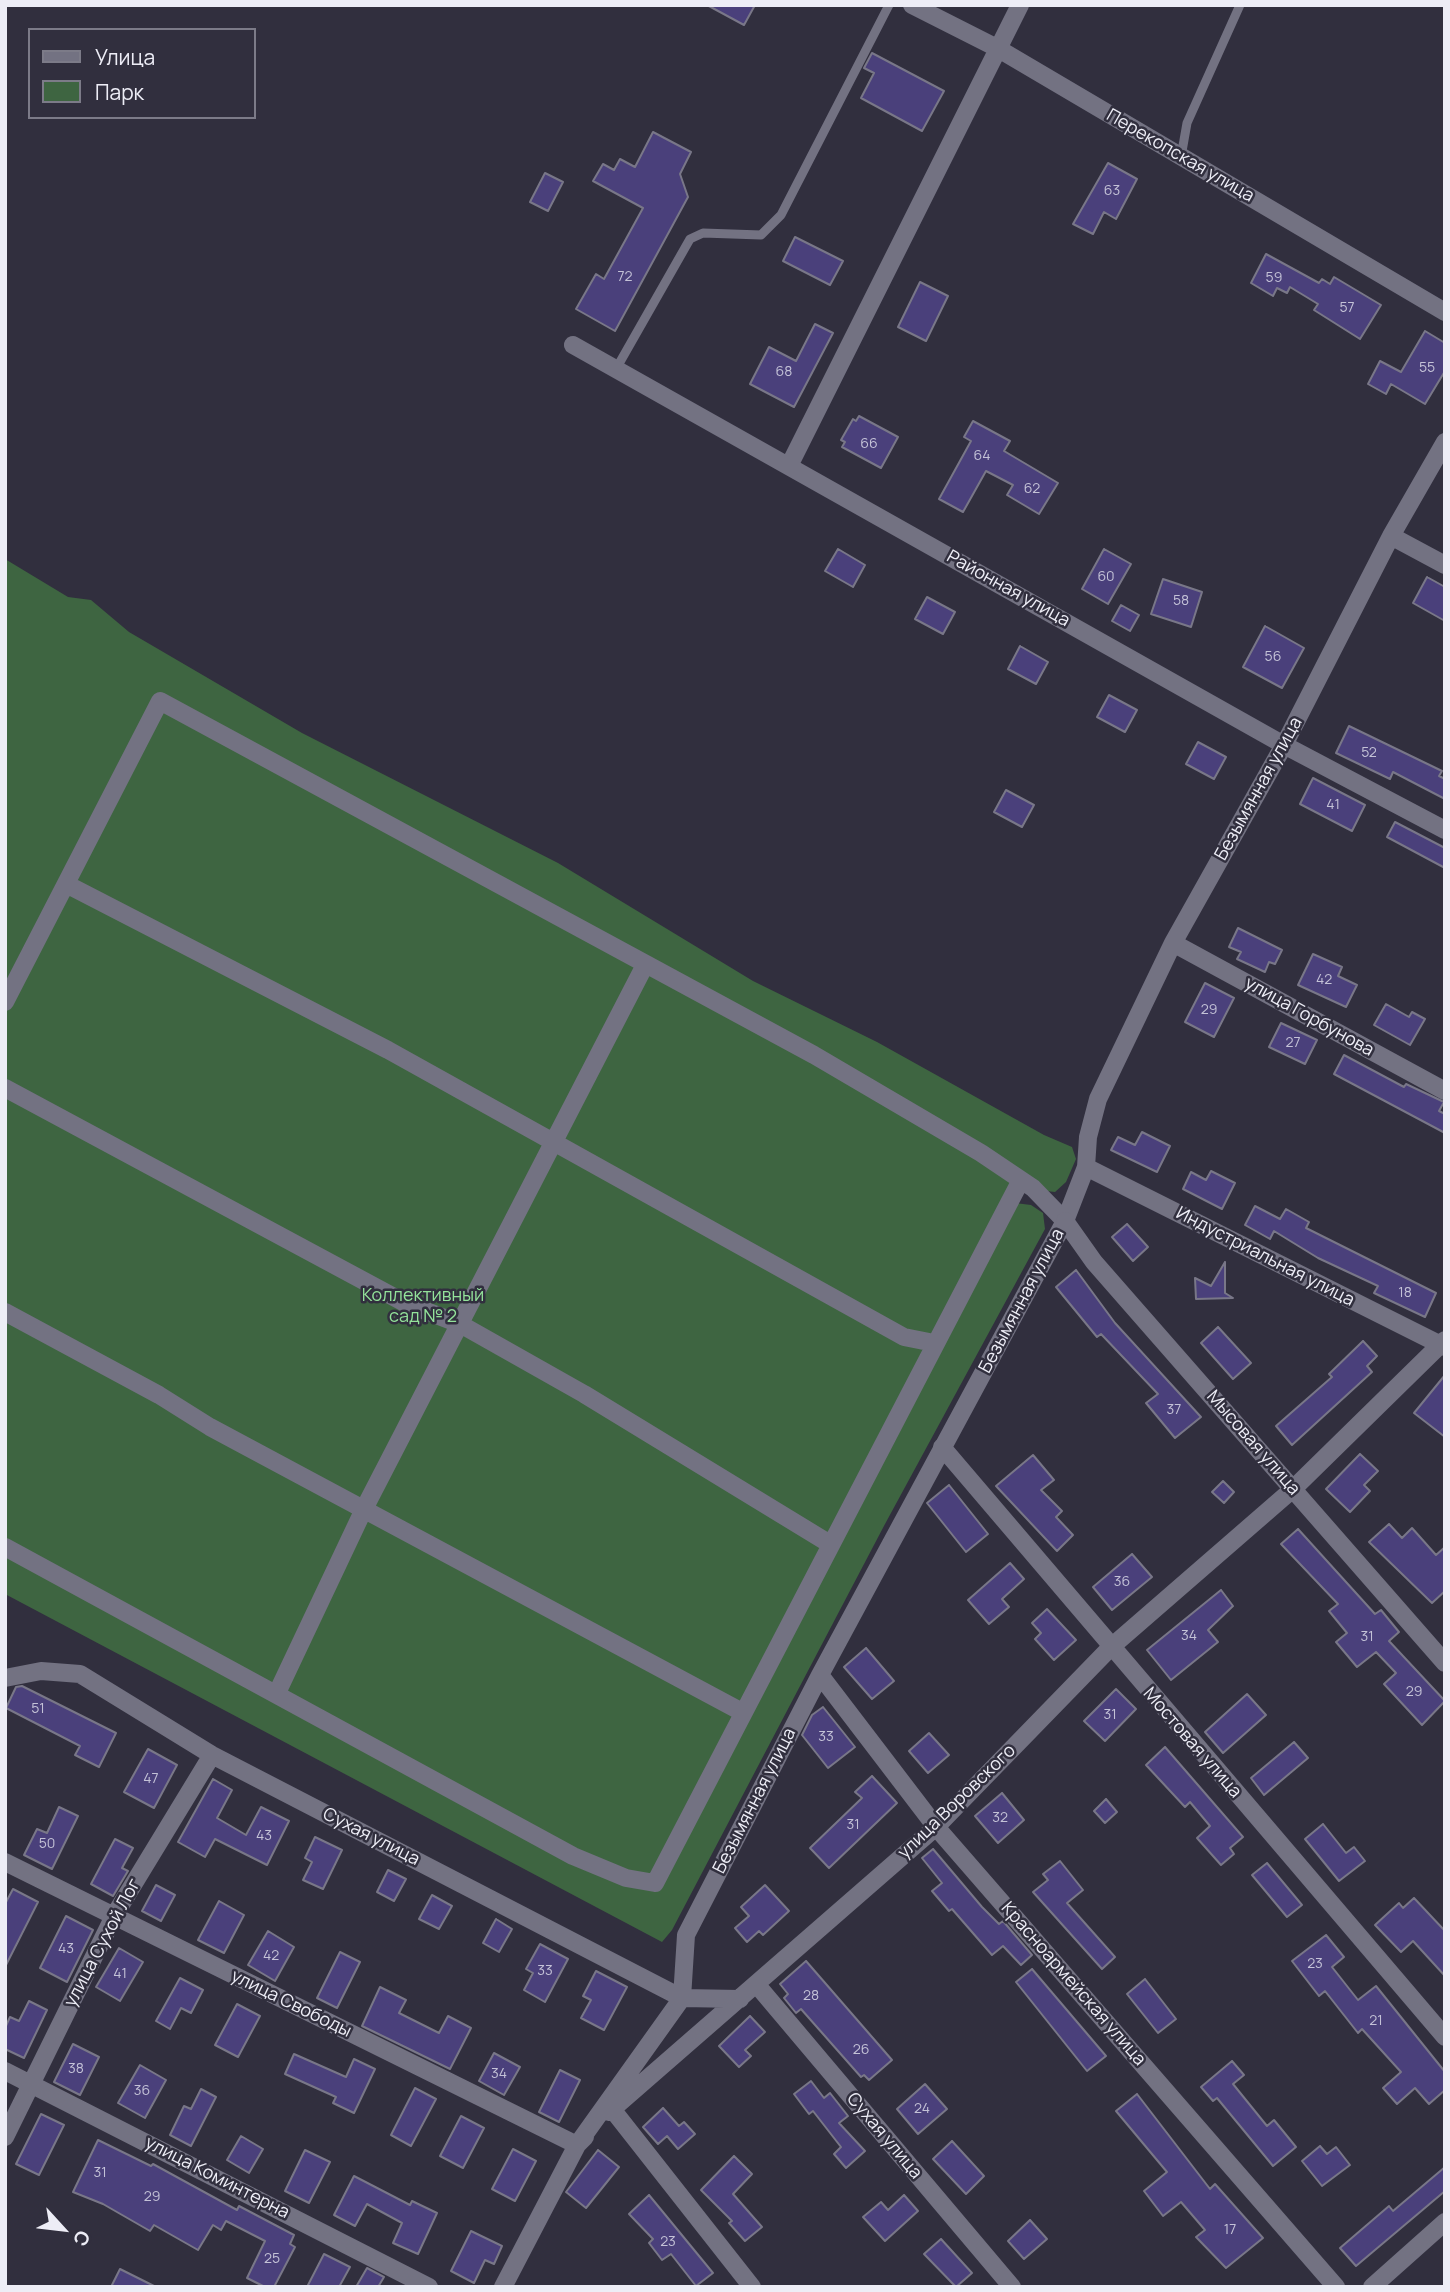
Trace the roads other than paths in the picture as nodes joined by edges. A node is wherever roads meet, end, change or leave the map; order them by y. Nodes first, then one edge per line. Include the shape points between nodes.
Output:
1 (889, 5) edge
2 (912, 5) edge
3 (1020, 5) edge
4 (1240, 5) edge
5 (997, 48) junction
6 (1181, 157) junction
7 (1445, 312) edge
8 (573, 345) dead end
9 (616, 369) junction
10 (1445, 442) edge
11 (789, 466) junction
12 (1391, 536) junction
13 (1445, 565) edge
14 (1284, 745) junction
15 (1445, 830) edge
16 (66, 884) junction
17 (1173, 943) junction
18 (645, 965) junction
19 (5, 1002) edge
20 (5, 1088) edge
21 (1445, 1091) edge
22 (552, 1142) junction
23 (1086, 1167) junction
24 (1021, 1180) junction
25 (1065, 1221) junction
26 (5, 1312) edge
27 (460, 1324) junction
28 (934, 1343) junction
29 (1444, 1344) edge
30 (942, 1447) junction
31 (1293, 1489) junction
32 (364, 1509) junction
33 (830, 1544) junction
34 (5, 1547) edge
35 (1110, 1647) junction
36 (1445, 1663) edge
37 (820, 1675) junction
38 (5, 1678) edge
39 (277, 1693) junction
40 (741, 1712) junction
41 (212, 1755) junction
42 (936, 1826) junction
43 (5, 1862) edge
44 (114, 1916) junction
45 (757, 1985) junction
46 (682, 1998) junction
47 (740, 1999) junction
48 (1445, 2037) edge
49 (5, 2071) edge
50 (30, 2082) junction
51 (612, 2109) junction
52 (5, 2137) edge
53 (577, 2145) junction
54 (1445, 2222) edge
55 (429, 2287) edge
56 (503, 2287) edge
57 (752, 2287) edge
58 (1012, 2287) edge
59 (1336, 2287) edge
60 (1371, 2287) edge

1 - 9 lane via 780,215 761,235 703,233 690,239
2 - 5 street, Перекопская улица
3 - 5 street
4 - 6 lane via 1187,123
5 - 6 street, Перекопская улица
5 - 11 street
6 - 7 street, Перекопская улица
8 - 9 street, Районная улица
9 - 11 street, Районная улица
10 - 12 street, Безымянная улица
11 - 14 street, Районная улица
12 - 13 street
12 - 14 street, Безымянная улица
14 - 15 street, Районная улица
14 - 17 street, Безымянная улица
16 - 18 street, Мысовая улица via 160,701
16 - 19 street
16 - 22 street via 388,1050
17 - 21 street, улица Горбунова
17 - 23 street, Безымянная улица via 1098,1099
18 - 22 street
18 - 24 street, Мысовая улица via 814,1055
20 - 27 street via 405,1303
22 - 27 street
22 - 28 street via 904,1337
23 - 25 street, Безымянная улица
23 - 29 street, Индустриальная улица
24 - 25 street, Мысовая улица
24 - 28 street
25 - 30 street, Безымянная улица
25 - 31 street, Мысовая улица via 1094,1262
26 - 32 street
27 - 32 street
27 - 33 street
28 - 33 street
29 - 31 street, улица Воровского
30 - 35 street, Мостовая улица
30 - 37 street, Безымянная улица
31 - 35 street, улица Воровского
31 - 36 street, Мысовая улица
32 - 39 street
32 - 40 street
33 - 40 street
34 - 39 street
35 - 42 street, улица Воровского
35 - 48 street, Мостовая улица
37 - 42 street, Красноармейская улица
37 - 46 street, Безымянная улица via 686,1935
38 - 41 street, Сухая улица via 41,1671 80,1674
39 - 40 street via 573,1856 651,1884
41 - 44 street, улица Сухой Лог
41 - 46 street, Сухая улица
42 - 45 street, улица Воровского
42 - 59 street, Красноармейская улица
43 - 44 street, улица Свободы
44 - 50 street, улица Сухой Лог
44 - 53 street, улица Свободы
45 - 47 street, улица Воровского
45 - 58 street, Сухая улица
46 - 47 street, Сухая улица
46 - 53 street
47 - 51 street, улица Воровского
49 - 50 street, улица Коминтерна
50 - 52 street, улица Сухой Лог
50 - 55 street, улица Коминтерна
51 - 53 street, улица Воровского
51 - 57 street
53 - 56 street, улица Воровского
54 - 60 street

